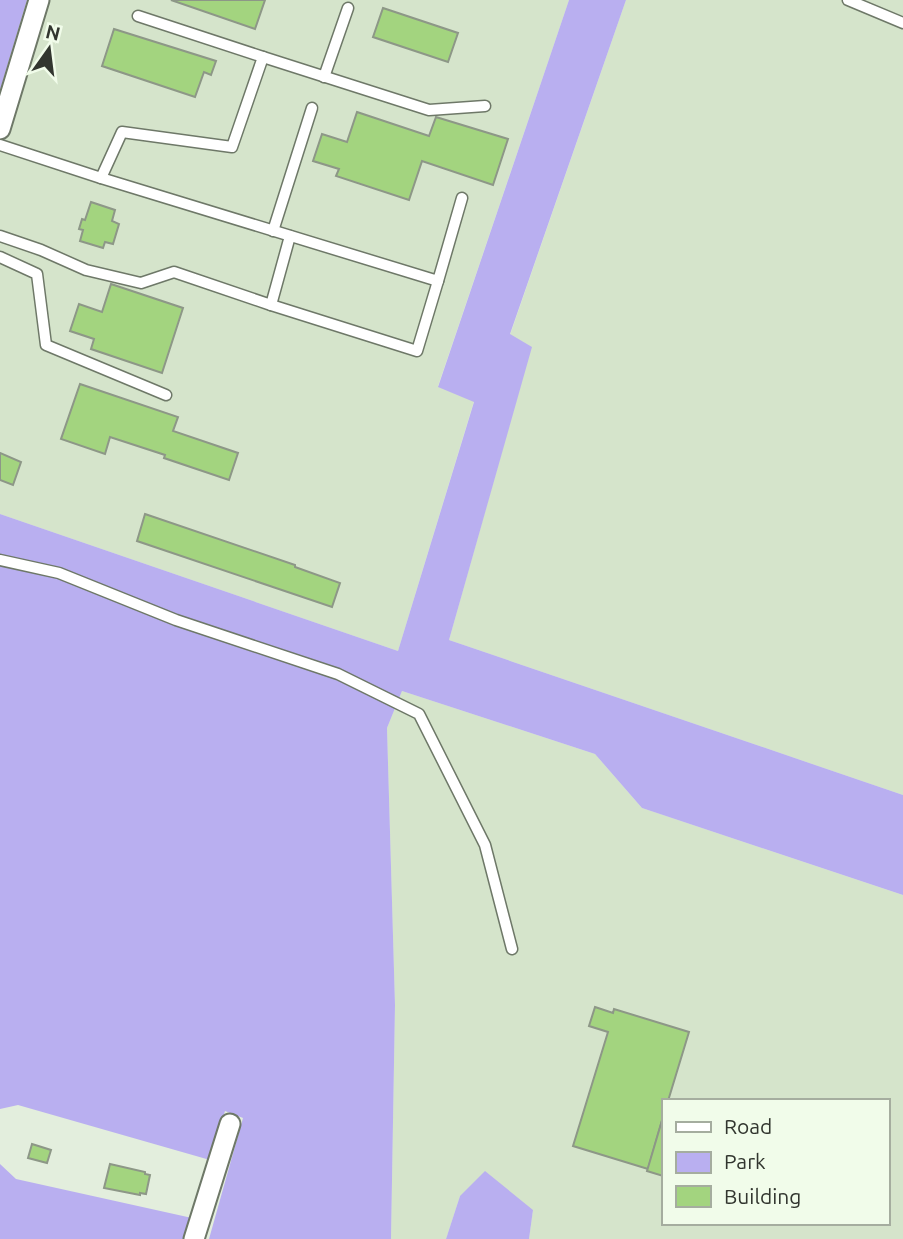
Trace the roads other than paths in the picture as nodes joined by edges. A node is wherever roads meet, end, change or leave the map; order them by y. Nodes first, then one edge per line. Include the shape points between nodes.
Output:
1 (39, 0) edge
2 (848, 0) edge
3 (348, 8) dead end
4 (138, 16) dead end
5 (903, 23) edge
6 (263, 57) junction
7 (324, 76) junction
8 (485, 106) dead end
9 (312, 108) dead end
10 (0, 129) edge
11 (0, 145) edge
12 (101, 178) junction
13 (462, 198) dead end
14 (273, 231) junction
15 (0, 236) edge
16 (290, 236) junction
17 (0, 257) edge
18 (438, 281) junction
19 (271, 305) junction
20 (166, 395) dead end
21 (0, 560) edge
22 (512, 949) dead end
23 (230, 1124) dead end
24 (194, 1239) edge

1 - 10 street
2 - 5 lane
3 - 7 lane
4 - 6 lane
6 - 7 lane
6 - 12 lane via 232,147 122,132
7 - 8 lane via 429,110
9 - 14 lane
11 - 12 lane
12 - 14 lane
13 - 18 lane
14 - 16 lane
15 - 19 lane via 86,270 141,283 174,272
16 - 18 lane
16 - 19 lane
17 - 20 lane via 37,274 46,345
18 - 19 lane via 417,351
21 - 22 lane via 59,573 176,620 338,674 419,714 485,845
23 - 24 street

